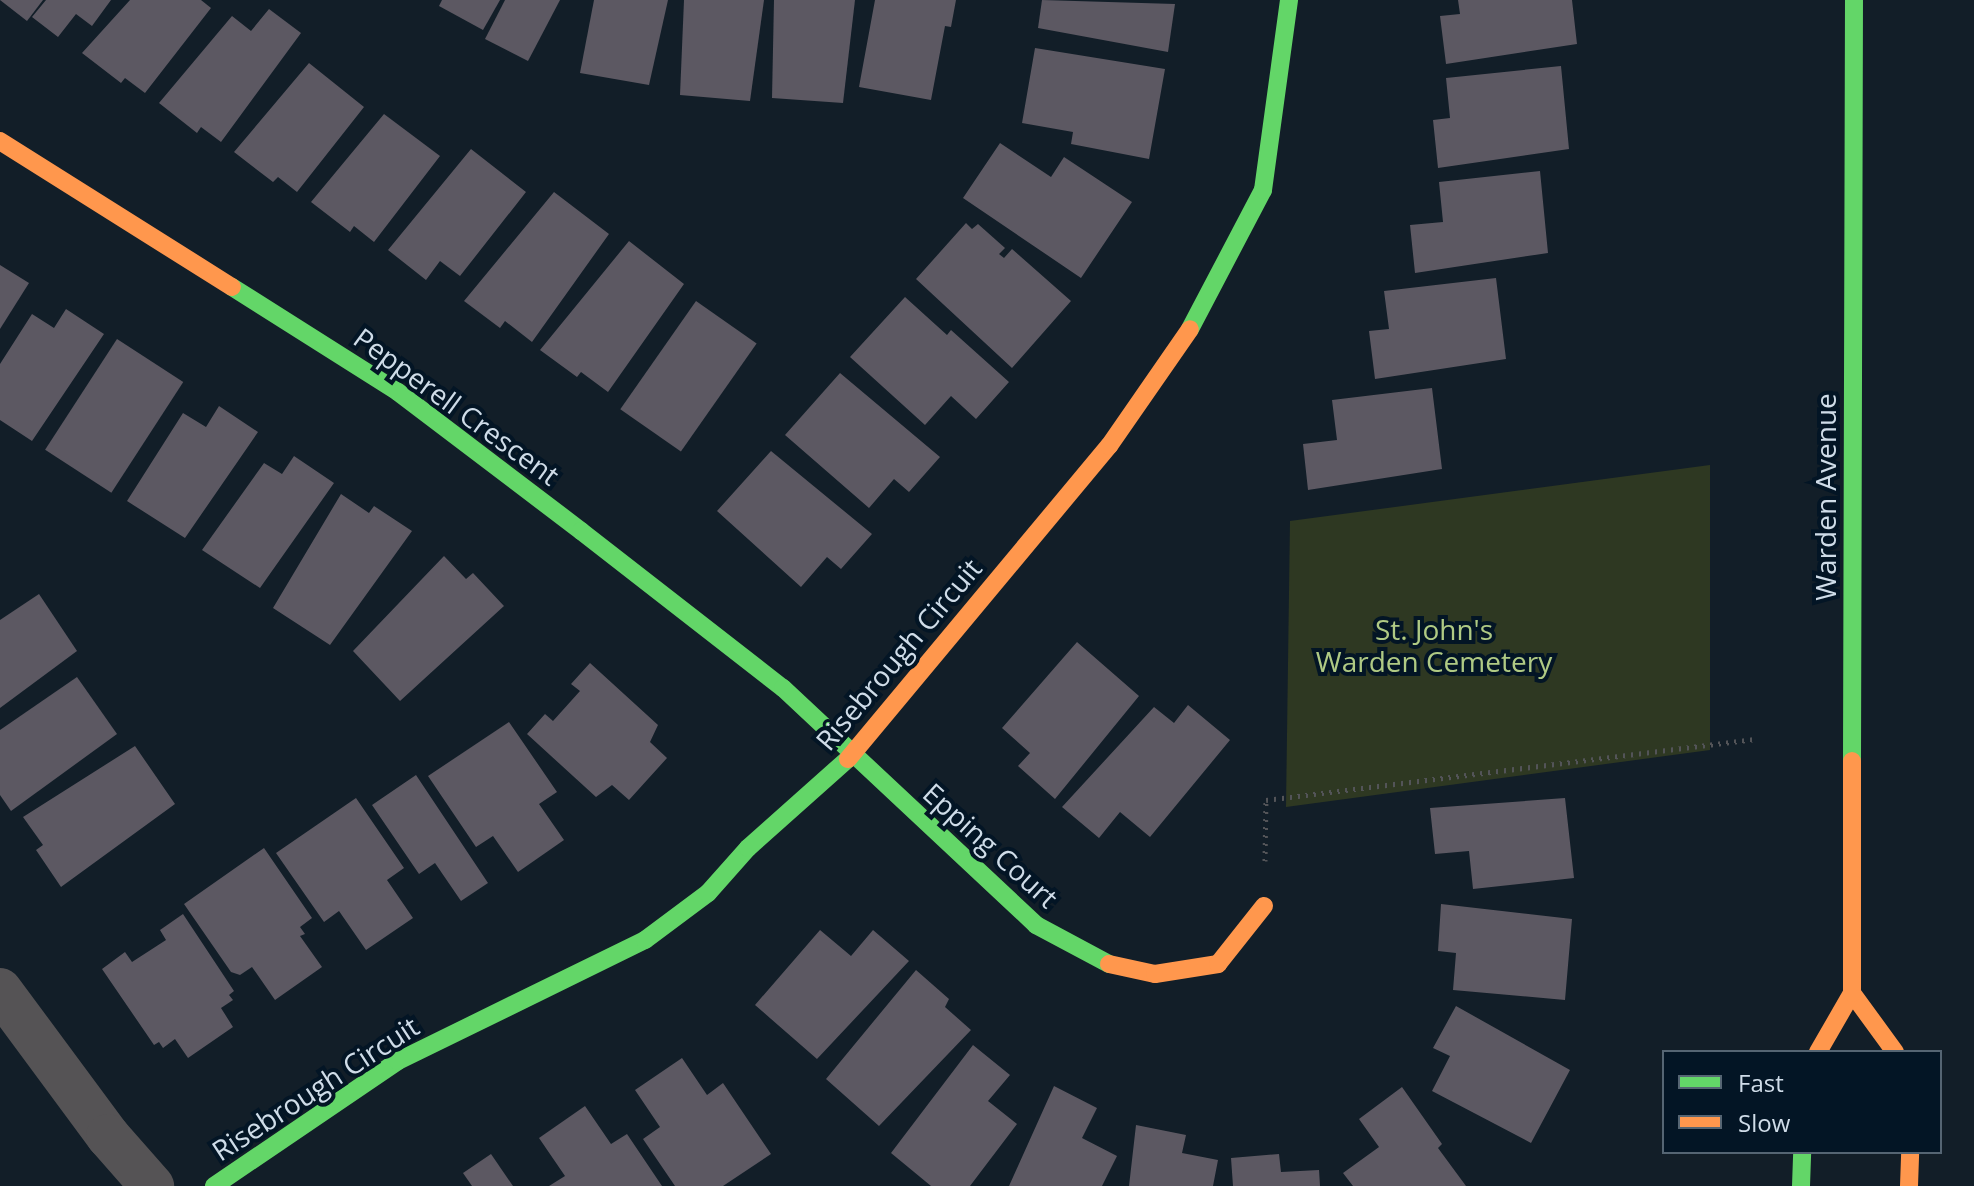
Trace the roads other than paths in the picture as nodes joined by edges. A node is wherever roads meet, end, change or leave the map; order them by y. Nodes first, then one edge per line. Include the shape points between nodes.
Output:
1 (1289, 0) edge
2 (1854, 0) edge
3 (0, 141) edge
4 (851, 756) junction
5 (1264, 906) road end
6 (0, 990) edge
7 (1852, 993) junction
8 (1819, 1050) edge
9 (1894, 1050) edge
10 (1802, 1154) edge
11 (1910, 1154) edge
12 (152, 1186) edge
13 (214, 1186) edge
14 (1801, 1186) edge
15 (1909, 1186) edge

1 - 4 street, Risebrough Circuit via 1263,190 1196,320 1109,446
2 - 7 street, Warden Avenue
3 - 4 street, Pepperell Crescent via 398,392 783,688
4 - 5 street, Epping Court via 1036,925 1097,961 1155,974 1218,964
4 - 13 street, Risebrough Circuit via 748,848 708,893 645,940 398,1061
6 - 12 street via 108,1136
7 - 8 street, Warden Avenue
7 - 9 street
10 - 14 street
11 - 15 street

